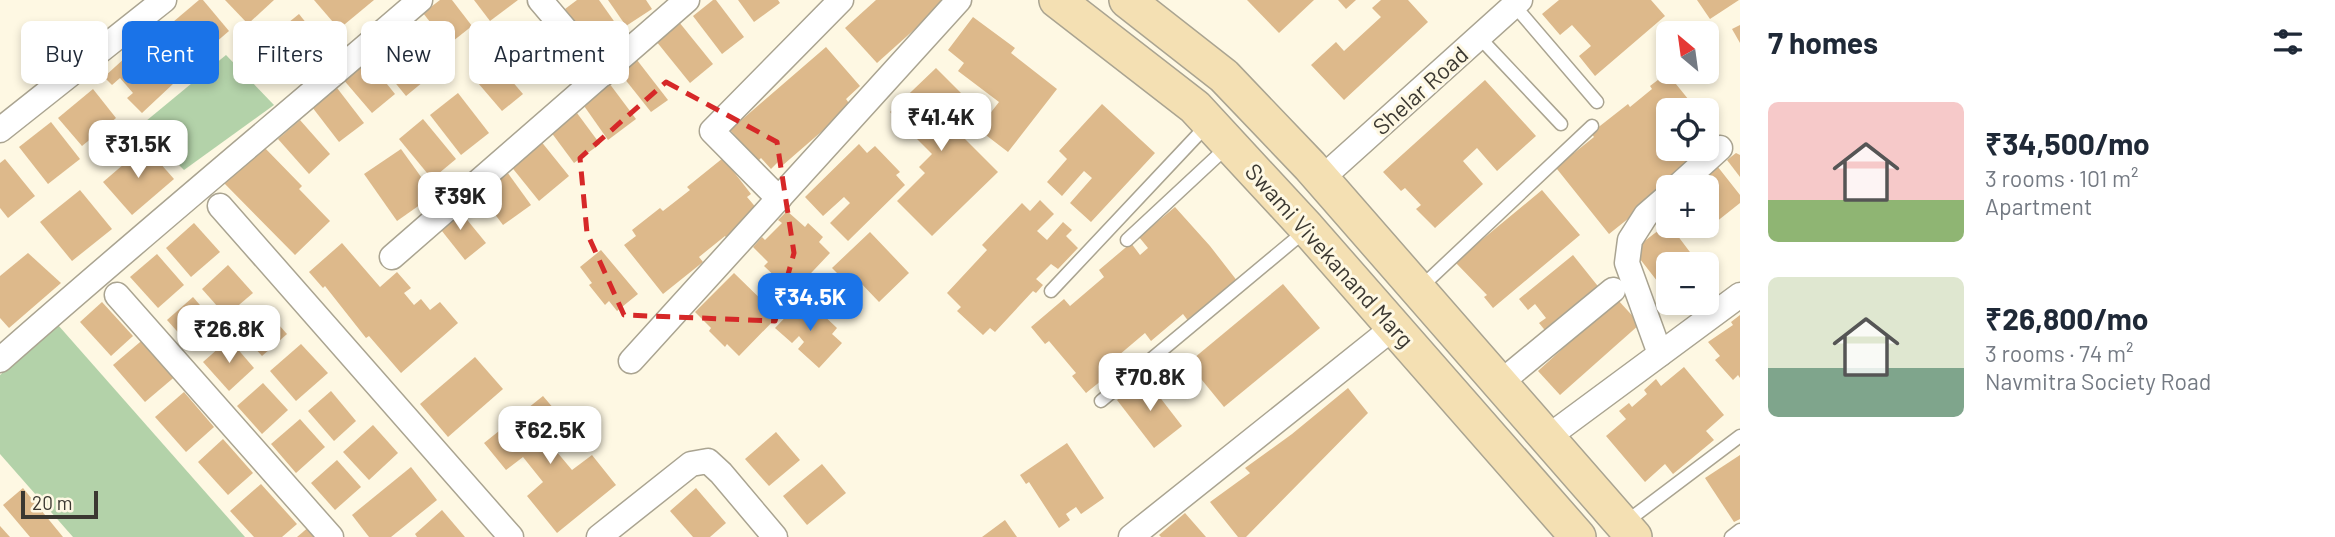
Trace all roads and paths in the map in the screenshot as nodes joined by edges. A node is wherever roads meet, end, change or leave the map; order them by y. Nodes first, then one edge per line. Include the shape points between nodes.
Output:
1 (164, 0) edge
2 (420, 0) edge
3 (540, 0) edge
4 (687, 0) edge
5 (841, 0) edge
6 (959, 0) edge
7 (1057, 0) edge
8 (1127, 0) edge
9 (1517, 3) edge
10 (558, 21) edge
11 (1479, 37) junction
12 (629, 51) edge
13 (591, 84) edge
14 (1597, 102) dead end
15 (1561, 124) dead end
16 (1592, 126) dead end
17 (0, 130) edge
18 (1219, 133) junction
19 (1720, 148) dead end
20 (1690, 175) edge
21 (1321, 179) junction
22 (779, 199) junction
23 (220, 206) dead end
24 (1656, 206) edge
25 (1307, 228) junction
26 (1127, 240) dead end
27 (392, 257) dead end
28 (1418, 290) junction
29 (1613, 290) dead end
30 (1051, 291) dead end
31 (117, 295) dead end
32 (1740, 295) edge
33 (1394, 327) junction
34 (1660, 354) junction
35 (0, 360) edge
36 (631, 362) dead end
37 (1500, 383) junction
38 (1101, 401) dead end
39 (1740, 436) edge
40 (1548, 437) junction
41 (1740, 530) edge
42 (1628, 531) edge
43 (331, 537) edge
44 (512, 537) edge
45 (599, 537) edge
46 (775, 537) edge
47 (1131, 537) edge
48 (1578, 537) edge
49 (1731, 537) edge

1 - 17 street
2 - 35 street
3 - 10 street
4 - 12 street
5 - 22 street via 712,131
6 - 22 street
7 - 18 main road, Swami Vivekanand Marg via 1195,107
8 - 21 main road, Swami Vivekanand Marg via 1224,76
9 - 11 street, Shelar Road
9 - 14 lane
11 - 15 lane
11 - 21 street, Shelar Road
13 - 27 street
16 - 28 lane
18 - 25 main road, Swami Vivekanand Marg
18 - 26 lane
18 - 30 lane
19 - 20 street
21 - 28 main road, Swami Vivekanand Marg
22 - 36 street
23 - 44 street
24 - 34 street via 1630,240 1626,263
25 - 33 main road, Swami Vivekanand Marg
25 - 38 lane
28 - 37 main road, Swami Vivekanand Marg
29 - 37 street
31 - 43 street
32 - 34 street
33 - 47 street
33 - 48 main road, Swami Vivekanand Marg
34 - 40 street
37 - 40 main road, Swami Vivekanand Marg
39 - 42 lane
40 - 42 main road, Swami Vivekanand Marg
41 - 49 lane
45 - 46 street via 691,464 708,461

